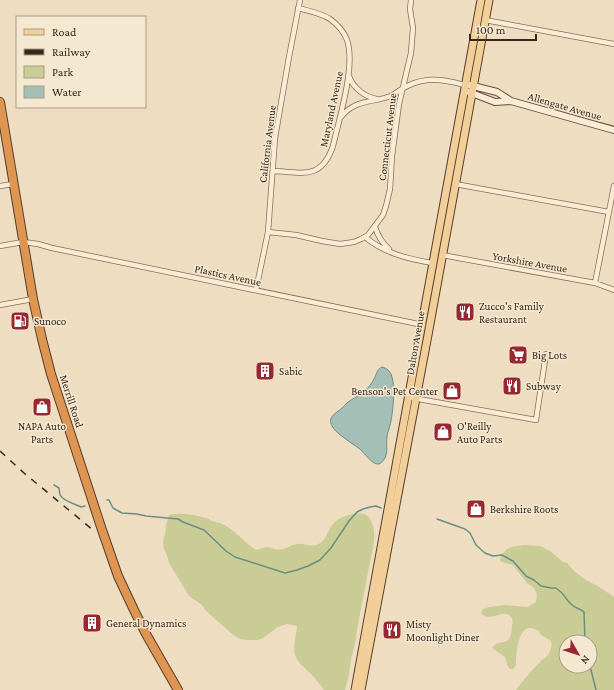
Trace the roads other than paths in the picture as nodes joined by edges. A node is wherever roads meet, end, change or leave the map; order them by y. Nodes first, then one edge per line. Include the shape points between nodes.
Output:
1 (300, 0) edge
2 (411, 0) edge
3 (481, 0) edge
4 (489, 0) edge
5 (298, 8) junction
6 (485, 20) junction
7 (614, 44) edge
8 (348, 72) junction
9 (465, 85) junction
10 (403, 88) junction
11 (472, 90) junction
12 (379, 99) junction
13 (511, 101) junction
14 (0, 102) edge
15 (340, 118) junction
16 (1, 122) edge
17 (614, 130) edge
18 (273, 171) junction
19 (13, 184) junction
20 (455, 184) junction
21 (0, 186) edge
22 (614, 186) edge
23 (609, 212) junction
24 (375, 227) junction
25 (268, 232) junction
26 (365, 237) junction
27 (23, 242) junction
28 (0, 246) edge
29 (393, 253) junction
30 (442, 255) junction
31 (432, 263) junction
32 (595, 283) junction
33 (256, 290) junction
34 (614, 290) edge
35 (33, 299) junction
36 (0, 305) edge
37 (421, 325) junction
38 (429, 327) junction
39 (546, 354) dead end
40 (408, 397) junction
41 (416, 398) junction
42 (178, 690) edge
43 (355, 690) edge
44 (361, 690) edge

1 - 5 street, California Avenue
2 - 10 street, Connecticut Avenue via 411,53
3 - 9 main road, Dalton Avenue
4 - 6 main road, Dalton Avenue
5 - 8 street, Maryland Avenue via 331,19 344,33 349,52
5 - 18 street, California Avenue via 275,138
6 - 7 street
6 - 11 main road, Dalton Avenue
8 - 12 street via 350,80 359,91
8 - 15 street, Maryland Avenue
9 - 10 street via 427,80
9 - 11 street, Allengate Avenue
9 - 31 main road, Dalton Avenue
10 - 12 street
10 - 24 street, Connecticut Avenue via 395,131 390,189 383,215
11 - 13 street, Allengate Avenue via 497,92
11 - 13 street, Allengate Avenue via 495,102
11 - 20 main road, Dalton Avenue
12 - 15 street via 356,104
13 - 17 street, Allengate Avenue
14 - 16 highway, Merrill Road
15 - 18 street, Maryland Avenue via 334,146 320,168 302,173
16 - 19 highway, Merrill Road
18 - 25 street, California Avenue
19 - 21 street
19 - 27 highway, Merrill Road
20 - 23 street
20 - 30 main road, Dalton Avenue
22 - 23 street
23 - 32 street
24 - 26 street, Connecticut Avenue
24 - 29 street via 384,245
25 - 26 street via 340,244
25 - 33 street, California Avenue
26 - 29 street
27 - 28 street, Plastics Avenue
27 - 33 street, Plastics Avenue
27 - 35 highway, Merrill Road
29 - 31 street
30 - 32 street, Yorkshire Avenue
30 - 38 main road, Dalton Avenue
31 - 37 main road, Dalton Avenue
32 - 34 street, Yorkshire Avenue
33 - 37 street, Plastics Avenue
35 - 36 street
35 - 42 highway, Merrill Road via 53,380 113,564 139,622
37 - 38 street, Plastics Avenue
37 - 40 main road, Dalton Avenue
38 - 41 main road, Dalton Avenue
39 - 41 street via 536,420
40 - 41 street
40 - 43 main road, Dalton Avenue
41 - 44 main road, Dalton Avenue

